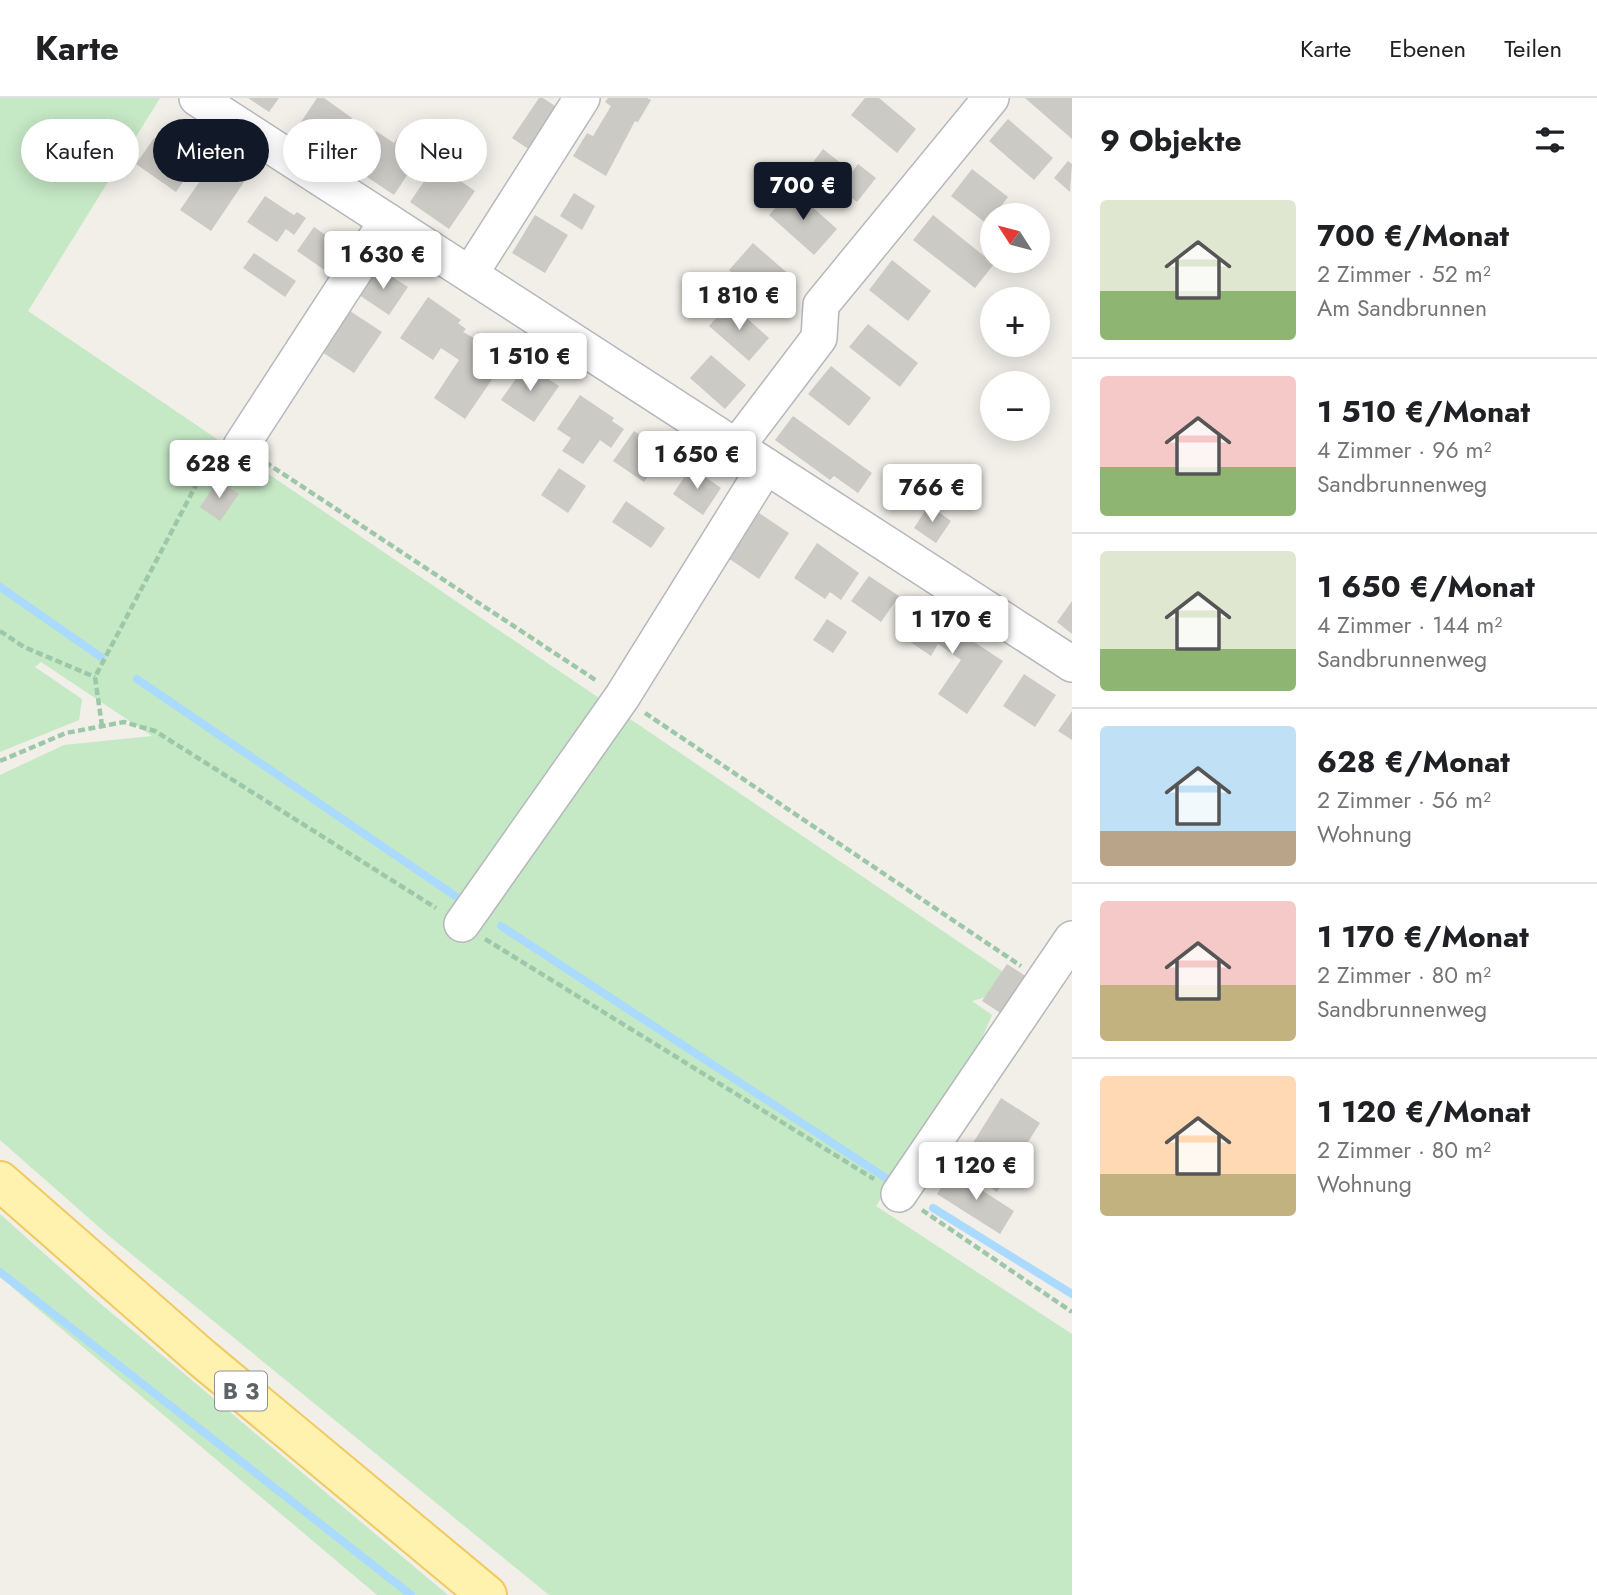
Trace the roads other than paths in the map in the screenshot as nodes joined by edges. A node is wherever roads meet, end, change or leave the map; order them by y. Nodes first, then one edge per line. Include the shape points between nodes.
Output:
1 (197, 98) edge
2 (582, 98) edge
3 (991, 98) edge
4 (387, 221) junction
5 (470, 274) junction
6 (241, 446) road end
7 (737, 446) junction
8 (766, 466) junction
9 (1072, 664) edge
10 (461, 925) road end
11 (1072, 939) edge
12 (0, 1181) edge
13 (899, 1194) road end
14 (487, 1595) edge

1 - 4 street
2 - 5 street
3 - 7 street via 821,305 819,338
4 - 5 street
4 - 6 street
5 - 7 street
7 - 8 street
8 - 9 street
8 - 10 street via 622,697
11 - 13 street
12 - 14 main road, B 3 via 202,1358

